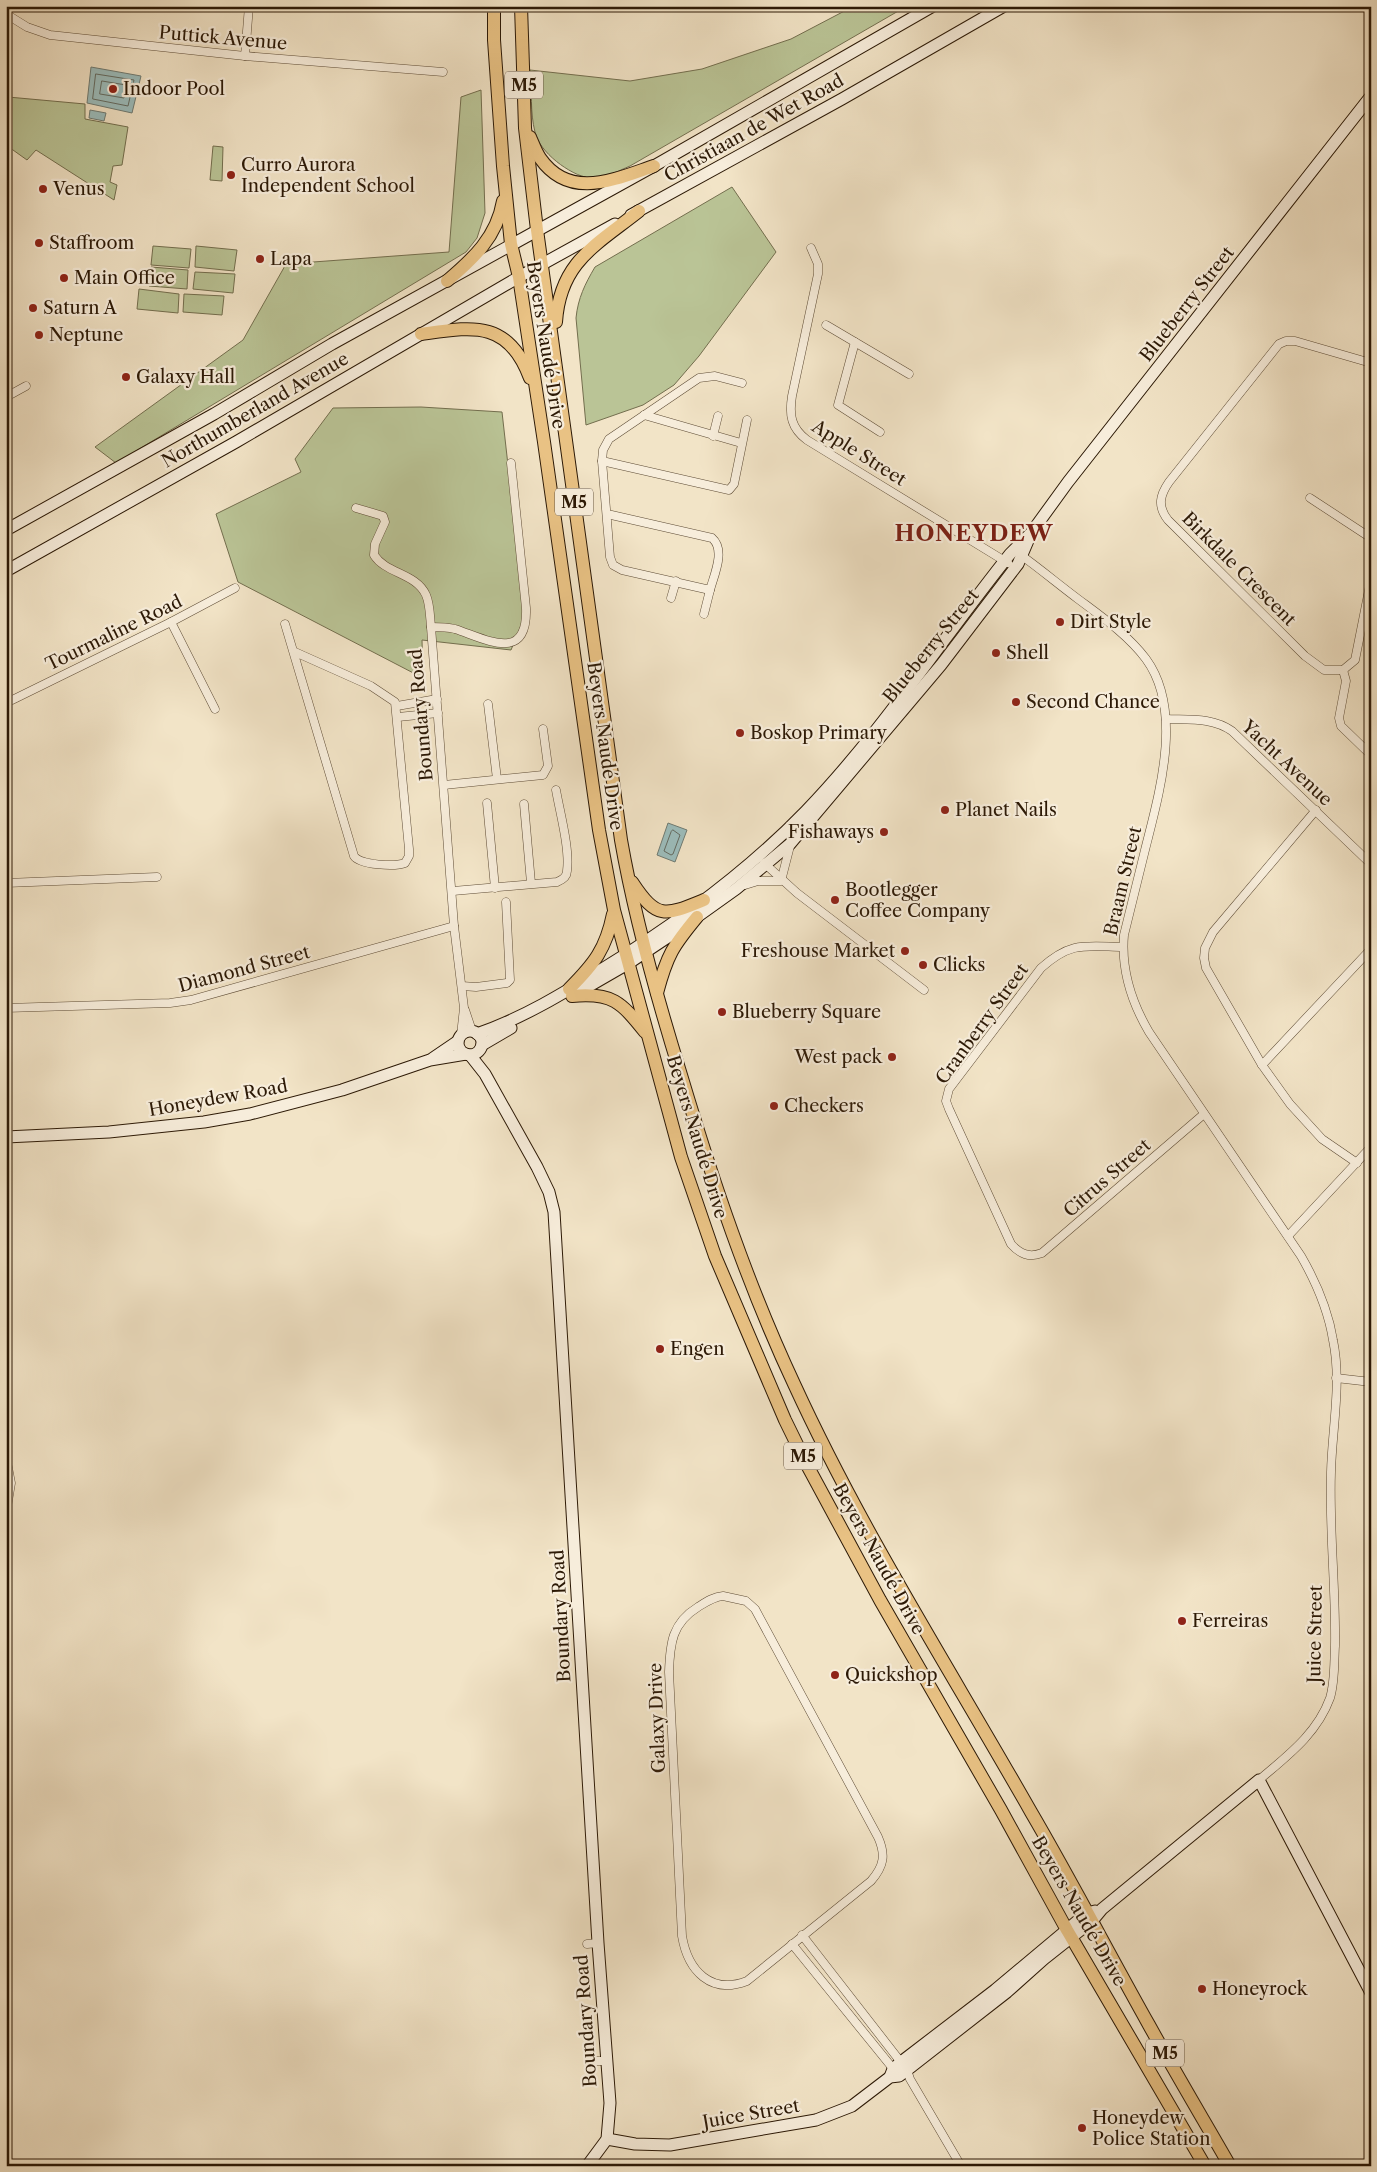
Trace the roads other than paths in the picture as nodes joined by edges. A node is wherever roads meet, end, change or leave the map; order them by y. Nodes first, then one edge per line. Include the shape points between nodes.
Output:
1 (249, 6) edge
2 (494, 6) edge
3 (521, 6) edge
4 (933, 6) edge
5 (1004, 6) edge
6 (6, 14) edge
7 (245, 56) junction
8 (443, 72) dead end
9 (1371, 96) edge
10 (525, 128) junction
11 (654, 166) junction
12 (505, 188) junction
13 (639, 211) junction
14 (537, 230) junction
15 (511, 244) junction
16 (811, 248) dead end
17 (543, 264) junction
18 (518, 276) junction
19 (448, 281) junction
20 (826, 325) dead end
21 (421, 334) junction
22 (855, 342) junction
23 (554, 348) junction
24 (1371, 363) edge
25 (909, 374) dead end
26 (742, 383) dead end
27 (26, 386) dead end
28 (6, 397) edge
29 (537, 397) junction
30 (644, 415) junction
31 (718, 416) dead end
32 (746, 420) dead end
33 (880, 432) dead end
34 (713, 436) junction
35 (741, 443) junction
36 (602, 461) junction
37 (511, 463) dead end
38 (1310, 498) dead end
39 (356, 508) dead end
40 (607, 514) junction
41 (6, 530) edge
42 (1371, 538) edge
43 (1018, 553) junction
44 (1004, 560) junction
45 (1015, 568) junction
46 (6, 571) edge
47 (1371, 580) edge
48 (676, 581) junction
49 (235, 588) dead end
50 (710, 590) junction
51 (671, 598) dead end
52 (704, 614) dead end
53 (171, 622) junction
54 (285, 624) dead end
55 (431, 627) junction
56 (295, 652) junction
57 (1343, 670) junction
58 (437, 700) junction
59 (6, 703) edge
60 (488, 704) dead end
61 (397, 706) junction
62 (215, 709) dead end
63 (438, 713) junction
64 (398, 717) junction
65 (1166, 719) junction
66 (544, 729) dead end
67 (1371, 755) edge
68 (497, 779) junction
69 (444, 785) junction
70 (556, 790) dead end
71 (487, 802) dead end
72 (524, 804) dead end
73 (1316, 810) junction
74 (790, 844) junction
75 (761, 860) junction
76 (1371, 864) edge
77 (628, 876) junction
78 (157, 877) dead end
79 (782, 881) junction
80 (6, 883) edge
81 (531, 884) junction
82 (495, 888) junction
83 (736, 889) junction
84 (453, 891) junction
85 (704, 900) junction
86 (506, 902) dead end
87 (614, 910) junction
88 (697, 917) junction
89 (454, 926) junction
90 (644, 947) junction
91 (1123, 947) junction
92 (1371, 949) edge
93 (627, 959) junction
94 (462, 986) junction
95 (924, 990) dead end
96 (570, 993) junction
97 (657, 994) junction
98 (6, 1008) edge
99 (464, 1008) junction
100 (648, 1036) junction
101 (459, 1038) junction
102 (478, 1039) junction
103 (468, 1054) junction
104 (430, 1060) junction
105 (1262, 1065) junction
106 (485, 1074) junction
107 (1204, 1114) junction
108 (6, 1137) edge
109 (1371, 1147) edge
110 (1357, 1163) junction
111 (1288, 1236) junction
112 (1025, 1255) joint
113 (1336, 1378) junction
114 (1371, 1382) edge
115 (6, 1457) edge
116 (6, 1513) edge
117 (1259, 1780) junction
118 (1090, 1917) junction
119 (1069, 1934) junction
120 (802, 1936) junction
121 (792, 1944) junction
122 (1371, 1993) edge
123 (590, 2061) dead end
124 (608, 2061) junction
125 (900, 2072) junction
126 (607, 2139) junction
127 (587, 2166) edge
128 (961, 2166) edge
129 (1205, 2166) edge
130 (1230, 2166) edge

1 - 7 street
2 - 12 main road, Beyers Naudé Drive / M5
3 - 10 main road, Beyers Naudé Drive / M5
4 - 11 street, Christiaan de Wet Road
5 - 13 street, Christiaan de Wet Road
6 - 7 street, Puttick Avenue via 27,27 50,35
7 - 8 street, Puttick Avenue
9 - 43 street, Blueberry Street via 1068,482
10 - 11 main road via 540,158 550,169 578,184 600,184
10 - 14 main road, Beyers Naudé Drive / M5
11 - 14 street, Christiaan de Wet Road
12 - 15 main road, Beyers Naudé Drive / M5
12 - 19 main road via 501,212 491,236
13 - 17 street, Christiaan de Wet Road
13 - 23 main road via 573,266 558,298
14 - 15 street, Christiaan de Wet Road
14 - 17 main road, Beyers Naudé Drive / M5
15 - 18 main road, Beyers Naudé Drive / M5
15 - 19 street, Northumberland Avenue
16 - 44 street, Apple Street via 818,264 818,274 792,396 790,413 794,428 807,440
17 - 18 street, Christiaan de Wet Road
17 - 23 main road, Beyers Naudé Drive / M5
18 - 21 street, Northumberland Avenue
18 - 29 main road, Beyers Naudé Drive / M5
19 - 41 street, Northumberland Avenue
20 - 22 street
21 - 29 main road via 457,328 495,334 513,348 526,368
21 - 46 street, Northumberland Avenue
22 - 25 street
22 - 33 street via 838,406
23 - 77 main road, Beyers Naudé Drive / M5
24 - 57 street, Birkdale Crescent via 1294,341 1279,344 1161,496 1162,511 1168,520 1305,656 1324,670
26 - 30 street via 714,376 699,378
27 - 28 street
29 - 87 main road, Beyers Naudé Drive / M5 via 586,749
30 - 34 street
30 - 36 street via 609,439
31 - 34 street
32 - 35 street
34 - 35 street
35 - 36 street via 734,484 729,490
36 - 40 street
37 - 55 street, Boundary Road via 526,608 523,631 514,642 504,644 452,628
38 - 42 street
39 - 55 street via 383,516 385,522 375,544 374,555 382,564 422,588 428,602
40 - 48 street via 613,565 622,570
40 - 50 street via 712,538 717,542 719,551
43 - 44 street, Blueberry Street
43 - 45 street, Blueberry Street
43 - 65 street, Braam Street via 1128,639 1156,676
44 - 45 street, Apple Street
44 - 75 street, Blueberry Street via 958,624 844,768
45 - 74 street, Blueberry Street via 941,665
47 - 57 street via 1355,660
48 - 50 street
48 - 51 street
49 - 53 street, Tourmaline Road
50 - 52 street
53 - 59 street, Tourmaline Road
53 - 62 street
54 - 56 street
55 - 58 street, Boundary Road
56 - 61 street via 371,686 392,698
56 - 64 street via 352,850 361,862 396,866 406,863 409,856
57 - 67 street via 1346,681 1339,718 1341,726
58 - 61 street
58 - 63 street, Boundary Road
60 - 68 street
61 - 64 street
63 - 64 street
63 - 69 street, Boundary Road
65 - 73 street, Yacht Avenue via 1222,724
65 - 91 street, Braam Street via 1159,794
66 - 68 street via 546,772
68 - 69 street
69 - 84 street, Boundary Road
70 - 81 street via 567,872 557,882
71 - 82 street
72 - 81 street
73 - 76 street, Yacht Avenue
73 - 105 street via 1213,932 1205,948 1204,958 1212,980
74 - 75 street, Blueberry Street
74 - 79 street
75 - 79 street
75 - 83 street, Blueberry Street
75 - 85 street, Blueberry Street
77 - 85 main road via 643,900 654,910 674,912
77 - 90 main road, Beyers Naudé Drive / M5
78 - 80 street
79 - 83 street via 758,881
79 - 95 street
81 - 82 street
82 - 84 street
83 - 88 street, Blueberry Street
84 - 89 street, Boundary Road
85 - 90 street, Blueberry Street
86 - 94 street via 510,980 507,984
87 - 93 main road, Beyers Naudé Drive / M5
87 - 96 main road via 604,947
88 - 90 street, Blueberry Street
88 - 97 main road via 668,955
89 - 94 street, Boundary Road
89 - 98 street, Diamond Street via 192,1000
90 - 93 street
90 - 97 main road, Beyers Naudé Drive / M5
91 - 107 street, Braam Street via 1128,984 1140,1018
91 - 112 street, Cranberry Street via 1074,947 1047,962 949,1089 949,1109 1011,1244
92 - 105 street
93 - 96 street
93 - 100 main road, Beyers Naudé Drive / M5
94 - 99 street, Boundary Road
96 - 100 main road via 614,999 627,1009
96 - 102 street
97 - 118 main road, Beyers Naudé Drive / M5 via 707,1164 764,1317 796,1388 872,1535
99 - 101 street, Boundary Road
99 - 102 street, Boundary Road
100 - 119 main road, Beyers Naudé Drive / M5 via 681,1157 715,1256 785,1420 880,1600
101 - 102 street via 466,1032
101 - 103 street via 460,1049
101 - 104 street, Honeydew Road
102 - 103 street via 476,1053
102 - 106 street, Boundary Road
103 - 104 street, Honeydew Road
103 - 106 street, Boundary Road
104 - 108 street, Honeydew Road via 342,1090 250,1114 109,1132
105 - 110 street via 1290,1104 1322,1139
106 - 124 street, Boundary Road via 549,1192 554,1212 592,1944
107 - 111 street, Braam Street
107 - 112 street, Citrus Street via 1042,1253
109 - 110 street
110 - 111 street
111 - 113 street, Braam Street via 1314,1278 1326,1309 1334,1341
113 - 114 street
113 - 117 street, Juice Street via 1330,1473 1335,1622 1330,1697 1306,1739
115 - 116 street via 11,1483
117 - 118 street, Juice Street
117 - 122 street
118 - 119 street, Juice Street
118 - 130 main road, Beyers Naudé Drive / M5
119 - 125 street, Juice Street via 1009,1979
119 - 129 main road, Beyers Naudé Drive / M5
120 - 121 street, Galaxy Drive
120 - 121 street, Galaxy Drive via 871,1881 882,1865 884,1850 755,1608 737,1598 716,1597 683,1617 669,1658 684,1951 706,1979 723,1986 747,1981
120 - 125 street
121 - 125 street
123 - 124 street
124 - 126 street, Boundary Road via 610,2103
125 - 126 street, Juice Street via 852,2106 816,2120 670,2145
125 - 128 street
126 - 127 street

